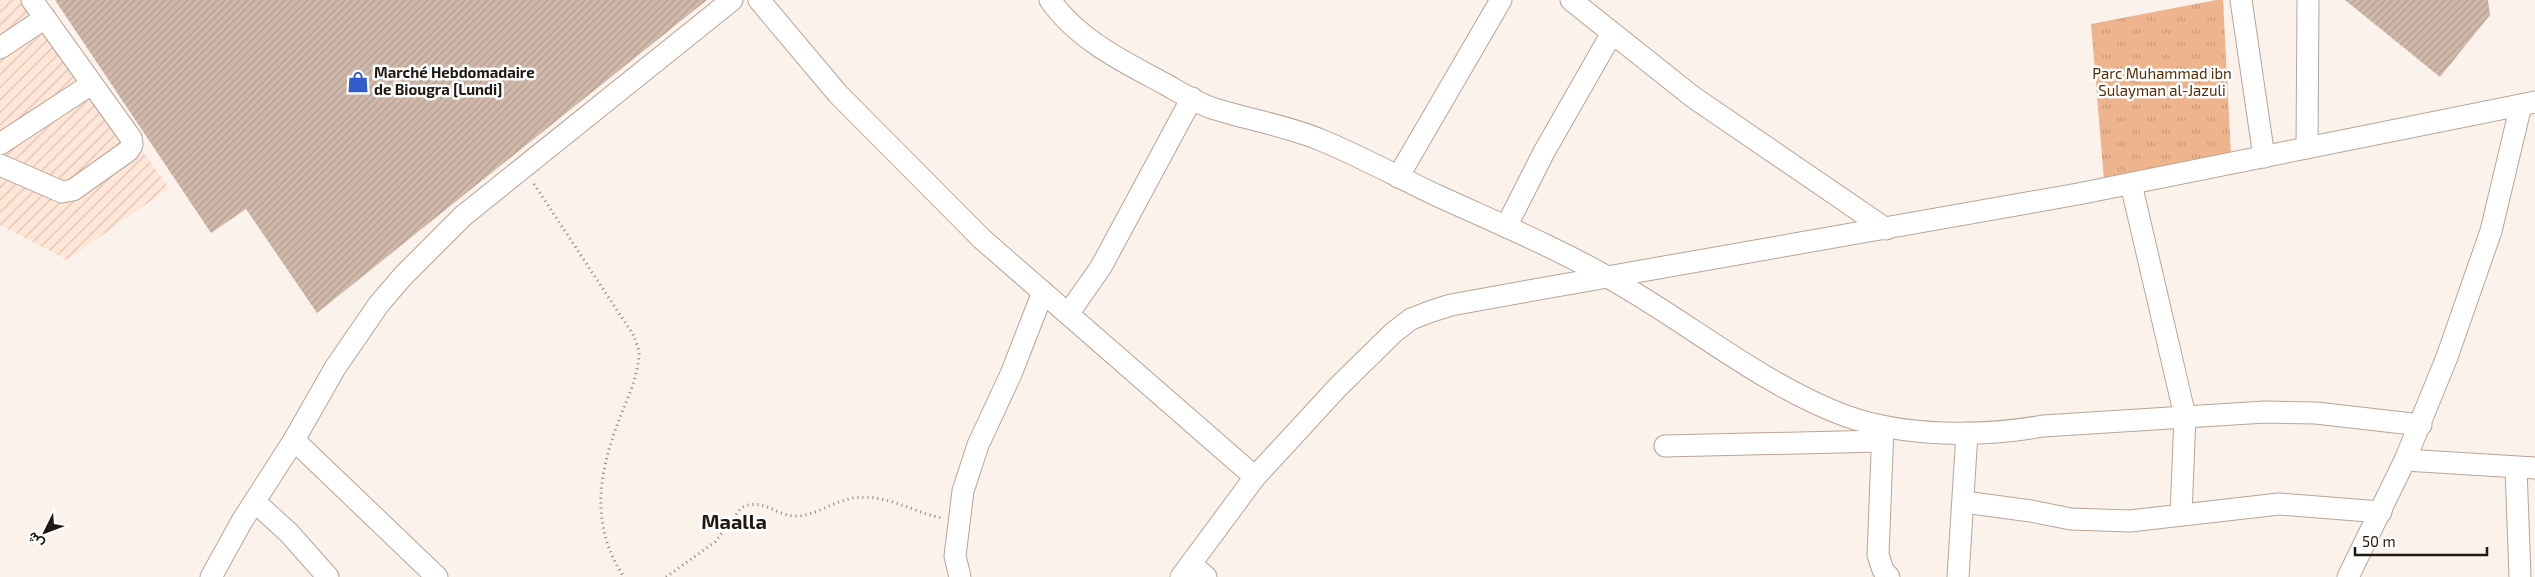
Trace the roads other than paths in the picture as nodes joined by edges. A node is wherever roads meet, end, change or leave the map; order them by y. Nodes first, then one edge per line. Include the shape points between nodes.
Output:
1 (32, 0) edge
2 (732, 0) edge
3 (759, 0) edge
4 (1050, 0) edge
5 (1501, 0) edge
6 (1571, 0) edge
7 (2241, 0) edge
8 (2308, 0) edge
9 (45, 18) junction
10 (1612, 33) junction
11 (0, 48) edge
12 (90, 84) junction
13 (1192, 98) junction
14 (2528, 104) edge
15 (0, 144) edge
16 (2307, 148) junction
17 (2264, 157) junction
18 (0, 165) edge
19 (1398, 177) junction
20 (2131, 184) junction
21 (1506, 227) junction
22 (1886, 229) junction
23 (1610, 278) junction
24 (1043, 292) junction
25 (1068, 314) junction
26 (2185, 416) junction
27 (2421, 424) junction
28 (1966, 433) junction
29 (1883, 434) junction
30 (294, 440) junction
31 (1665, 446) dead end
32 (2405, 460) junction
33 (2525, 468) edge
34 (1255, 477) junction
35 (256, 502) junction
36 (1964, 502) junction
37 (2381, 512) junction
38 (2182, 515) junction
39 (1192, 573) edge
40 (211, 577) edge
41 (328, 577) edge
42 (436, 577) edge
43 (960, 577) edge
44 (1889, 577) edge
45 (1958, 577) edge
46 (2348, 577) edge
47 (2520, 577) edge

1 - 9 street
2 - 30 street via 463,216 403,276 343,355
3 - 24 street via 838,94 914,173
4 - 13 street via 1080,32 1112,55
5 - 19 street
6 - 10 street
7 - 17 street
8 - 16 street
9 - 11 street
9 - 12 street
10 - 21 street via 1544,152
10 - 22 street via 1693,97
12 - 15 street
12 - 18 street via 130,138 132,145 128,151 73,190 62,192
13 - 19 street via 1212,108 1320,139
13 - 25 street via 1101,266
14 - 16 street
14 - 27 street via 2491,231
16 - 17 street
17 - 20 street
19 - 21 street
20 - 22 street
20 - 26 street
21 - 23 street
22 - 23 street
23 - 29 street via 1802,396
23 - 34 street via 1451,305 1411,319 1358,366
24 - 25 street
24 - 43 street via 1011,374 978,445 963,491 955,556
25 - 34 street
26 - 27 street via 2316,413
26 - 28 street
26 - 38 street
27 - 32 street
28 - 29 street
28 - 36 street
29 - 31 street
29 - 44 street via 1878,555
30 - 35 street
30 - 42 street
32 - 33 street
32 - 37 street
33 - 47 street
34 - 39 street
35 - 40 street
35 - 41 street
36 - 38 street via 2071,519 2130,521
36 - 45 street
37 - 38 street via 2279,504
37 - 46 street

